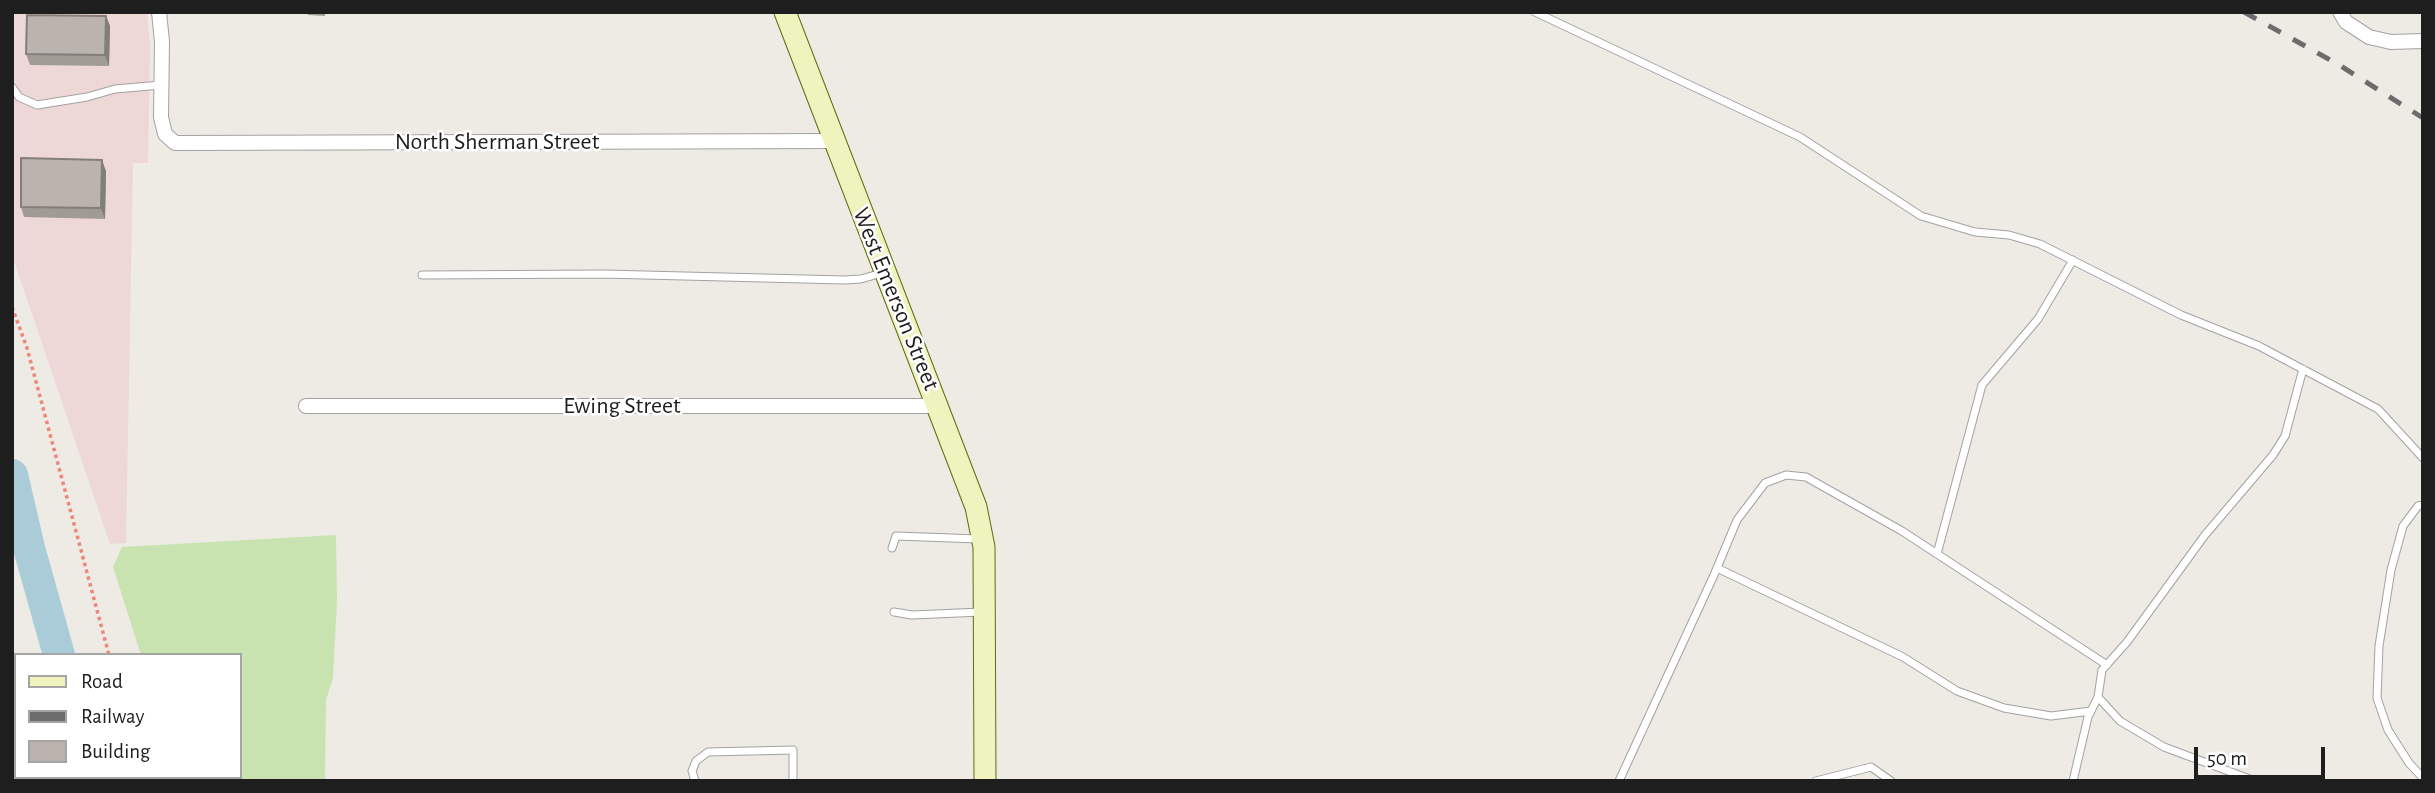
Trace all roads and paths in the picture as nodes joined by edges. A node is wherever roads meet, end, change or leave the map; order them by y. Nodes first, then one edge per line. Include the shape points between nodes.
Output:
1 (159, 12) edge
2 (785, 12) edge
3 (1535, 12) edge
4 (2343, 17) edge
5 (2423, 41) edge
6 (160, 85) junction
7 (12, 87) edge
8 (833, 141) junction
9 (2073, 260) junction
10 (886, 272) junction
11 (422, 275) dead end
12 (12, 307) edge
13 (2303, 369) junction
14 (306, 406) dead end
15 (938, 406) junction
16 (2423, 458) edge
17 (2423, 505) edge
18 (983, 539) junction
19 (892, 548) dead end
20 (1937, 554) junction
21 (1717, 568) junction
22 (985, 601) junction
23 (894, 612) dead end
24 (108, 653) edge
25 (2107, 665) junction
26 (2098, 697) junction
27 (2091, 711) junction
28 (2423, 778) edge
29 (695, 781) edge
30 (793, 781) edge
31 (985, 781) edge
32 (1619, 781) edge
33 (1816, 781) edge
34 (1891, 781) edge
35 (2073, 781) edge
36 (2255, 781) edge

1 - 6 street
2 - 8 street, West Emerson Street
3 - 9 lane via 1800,137 1921,216 1975,232 2009,235
4 - 5 street via 2359,33 2379,40
6 - 7 lane via 37,105 19,97
6 - 8 street, North Sherman Street via 165,134 175,143
8 - 10 street, West Emerson Street
9 - 13 lane
9 - 20 lane via 2038,319 1982,385
10 - 11 lane via 844,280
10 - 15 street, West Emerson Street
12 - 24 path
13 - 16 lane via 2378,409
13 - 25 lane via 2285,436 2273,455 2205,535
14 - 15 street, Ewing Street
15 - 18 street, West Emerson Street via 976,507
17 - 28 lane via 2403,526 2391,570 2379,646 2377,698 2388,730
18 - 19 lane via 897,536
18 - 22 street, West Emerson Street
20 - 21 lane via 1806,477 1786,475 1765,483 1737,520
20 - 25 lane
21 - 27 lane via 1903,657 1957,691 2004,708 2051,716
21 - 32 lane
22 - 23 lane via 912,615
22 - 31 street, West Emerson Street
25 - 26 lane
26 - 27 lane
26 - 36 lane via 2120,721 2164,747
27 - 35 lane
29 - 30 lane via 696,761 708,752 793,750
33 - 34 lane via 1871,768

